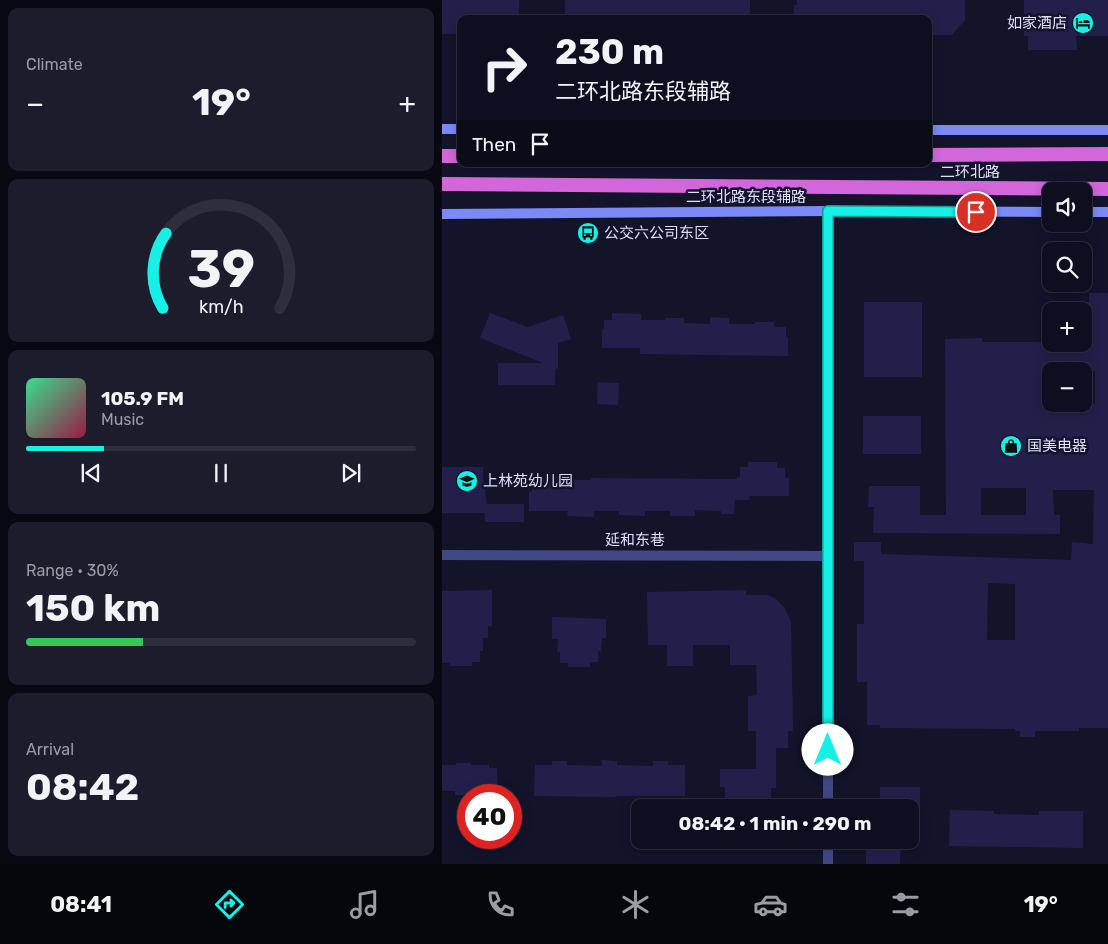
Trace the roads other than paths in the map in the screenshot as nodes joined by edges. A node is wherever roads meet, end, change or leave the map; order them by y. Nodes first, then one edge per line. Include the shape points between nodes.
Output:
1 (442, 129) edge
2 (457, 129) edge
3 (932, 130) edge
4 (1108, 130) edge
5 (1108, 154) edge
6 (932, 155) edge
7 (442, 156) edge
8 (457, 156) edge
9 (442, 184) edge
10 (1108, 189) edge
11 (828, 211) junction
12 (1042, 212) edge
13 (1092, 212) edge
14 (1108, 212) edge
15 (442, 214) edge
16 (442, 554) edge
17 (827, 556) junction
18 (828, 799) edge
19 (828, 849) edge
20 (828, 864) edge

1 - 2 main road
3 - 4 main road
5 - 6 highway, 二环北路
7 - 8 highway
9 - 10 highway, 二环北路
11 - 12 main road, 二环北路东段辅路
11 - 15 main road, 二环北路东段辅路
11 - 17 street
13 - 14 main road
16 - 17 street, 延和东巷
17 - 18 street
19 - 20 street

